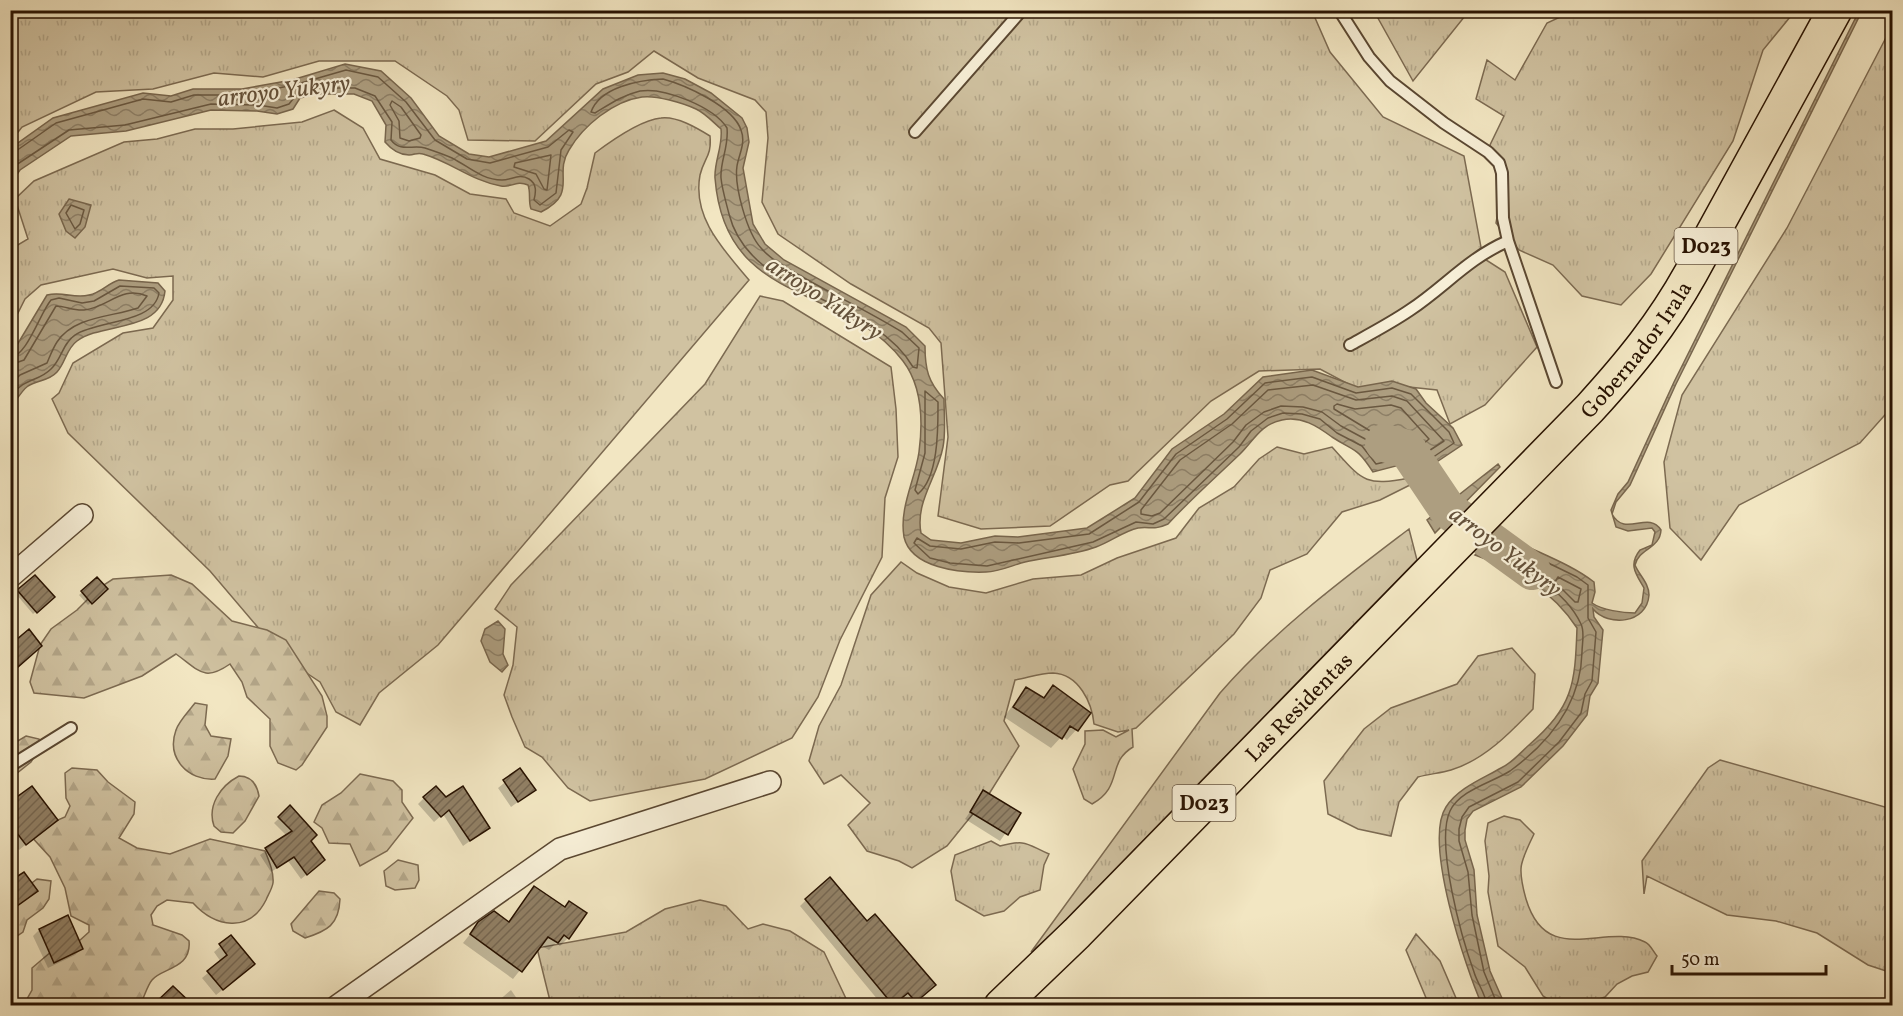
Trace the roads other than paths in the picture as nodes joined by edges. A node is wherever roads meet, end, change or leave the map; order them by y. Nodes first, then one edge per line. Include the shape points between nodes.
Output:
1 (1022, 10) edge
2 (1339, 10) edge
3 (1835, 10) edge
4 (915, 132) dead end
5 (1508, 240) junction
6 (1350, 345) dead end
7 (1556, 382) dead end
8 (1541, 457) joint
9 (82, 515) dead end
10 (10, 577) edge
11 (71, 728) dead end
12 (10, 766) edge
13 (770, 782) dead end
14 (337, 1005) edge
15 (1001, 1005) edge

1 - 4 lane
2 - 5 lane via 1369,57 1390,81 1499,163
3 - 8 main road, Gobernador Irala / D023 via 1667,316 1639,354
5 - 6 lane via 1457,271 1412,309
5 - 7 lane
8 - 15 main road, Las Residentas / D023 via 1086,924
9 - 10 street
11 - 12 lane
13 - 14 street via 560,849

